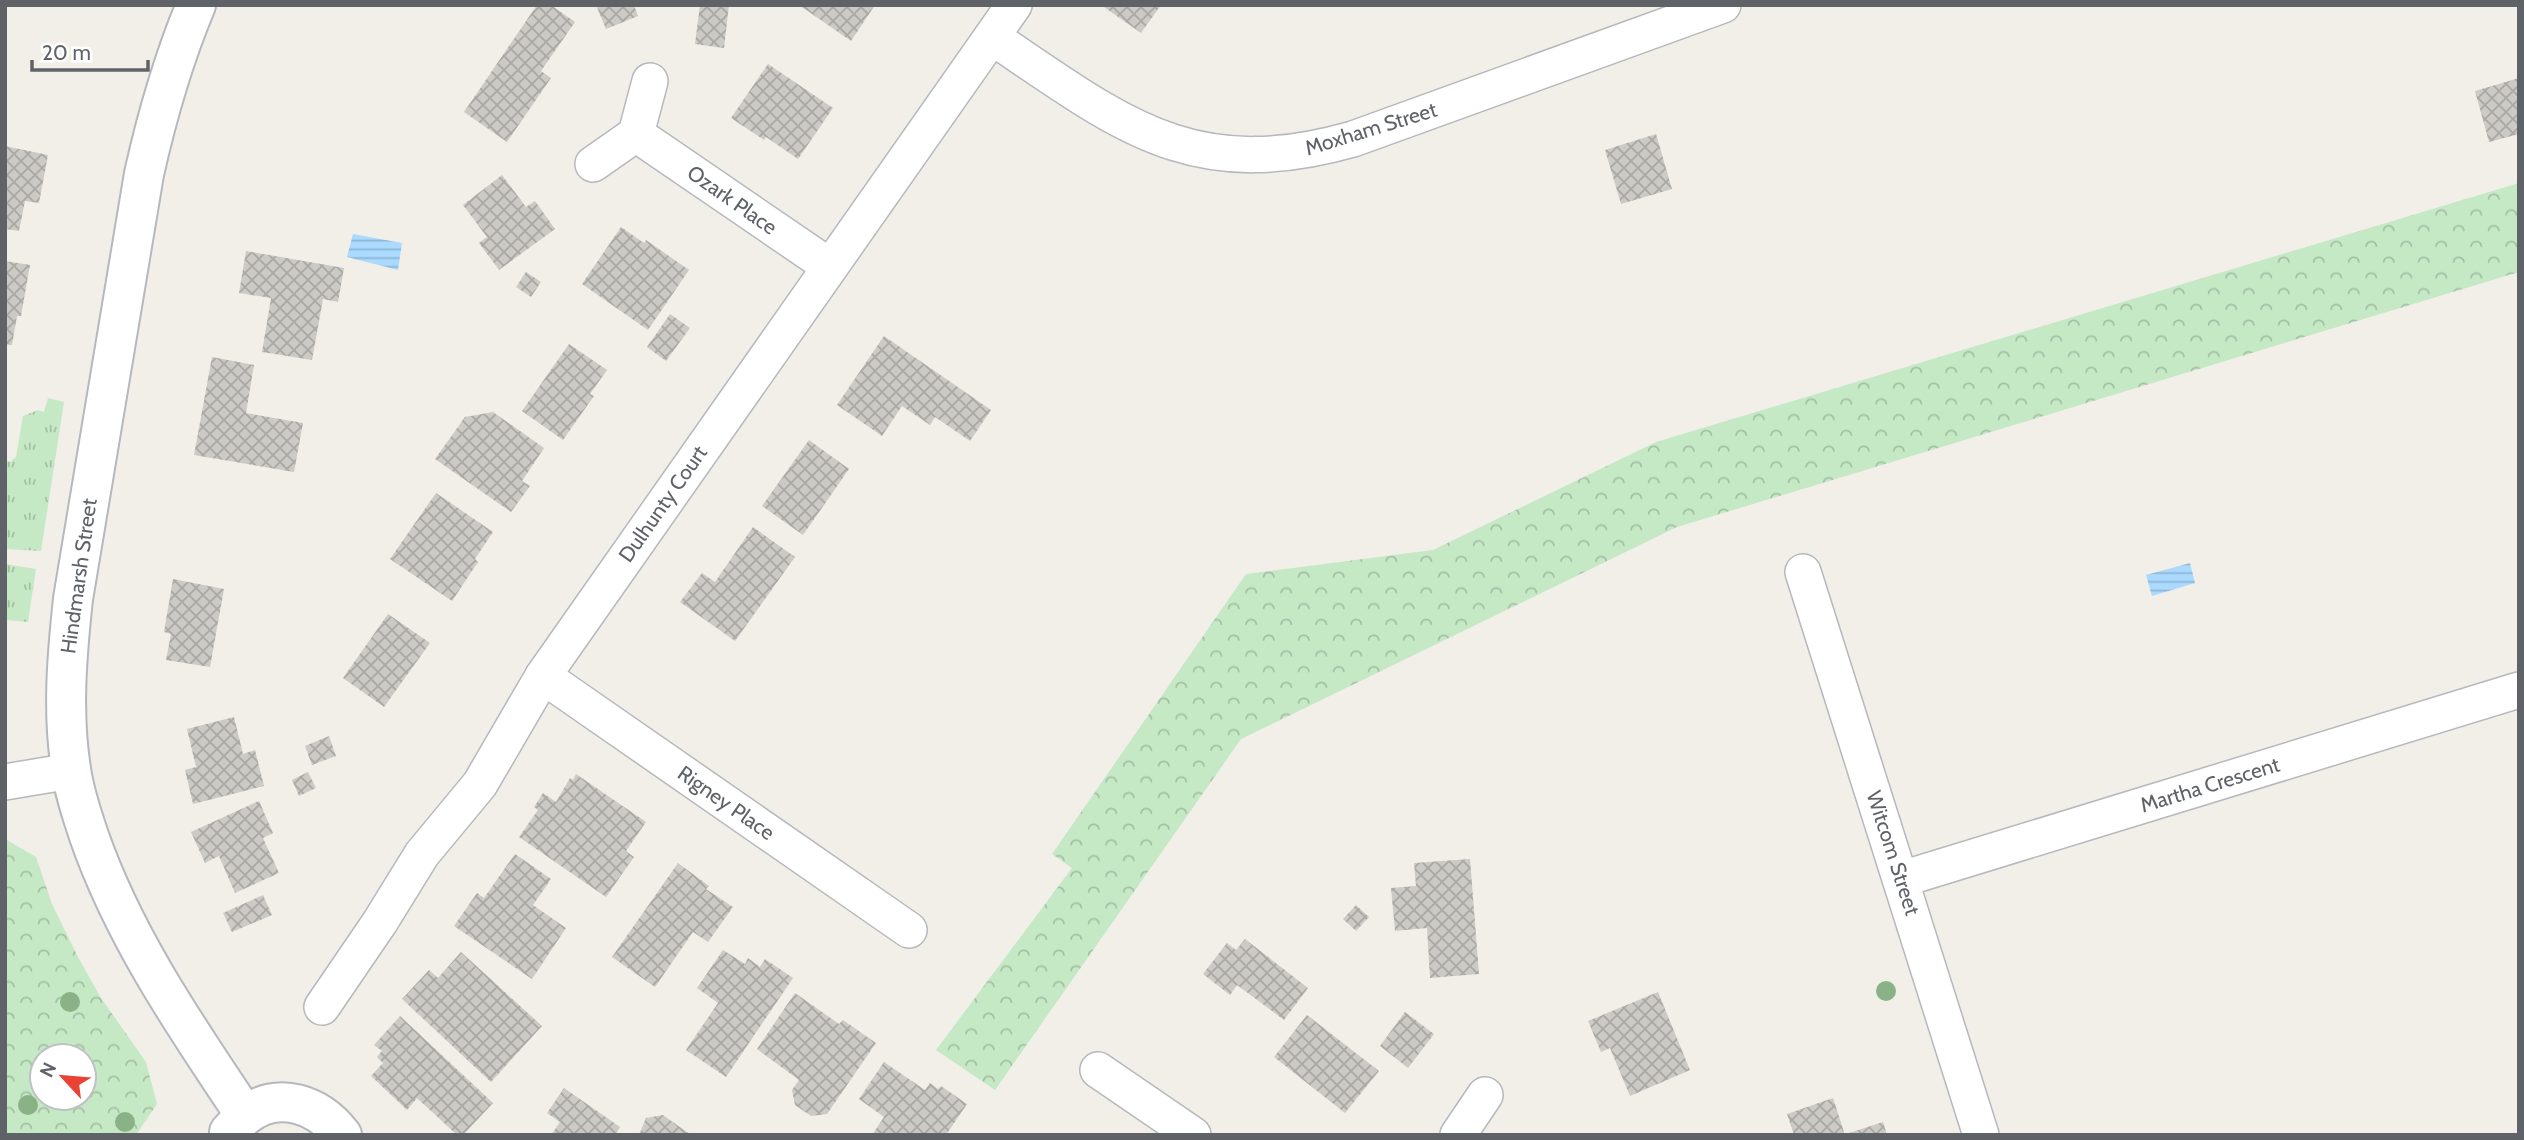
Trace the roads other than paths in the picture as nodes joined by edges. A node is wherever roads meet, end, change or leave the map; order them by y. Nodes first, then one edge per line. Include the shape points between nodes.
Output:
1 (197, 5) edge
2 (1014, 5) edge
3 (1723, 5) edge
4 (992, 37) junction
5 (650, 81) dead end
6 (636, 134) junction
7 (593, 164) dead end
8 (829, 266) junction
9 (1803, 572) dead end
10 (543, 676) junction
11 (2519, 690) edge
12 (71, 771) junction
13 (5, 782) edge
14 (1902, 879) junction
15 (909, 930) dead end
16 (322, 1007) dead end
17 (1098, 1070) dead end
18 (1485, 1095) dead end
19 (236, 1125) edge
20 (342, 1135) edge
21 (1193, 1135) edge
22 (1458, 1135) edge
23 (1981, 1135) edge

1 - 12 street, Hindmarsh Street via 171,72 144,174 78,567 66,664
2 - 4 street, Dulhunty Court
3 - 4 street, Moxham Street via 1353,139 1266,155 1211,152 1146,134
4 - 8 street, Dulhunty Court
5 - 6 street
6 - 7 street
6 - 8 street, Ozark Place
8 - 10 street, Dulhunty Court
9 - 14 street, Witcom Street
10 - 15 street, Rigney Place
10 - 16 street, Dulhunty Court via 480,784 422,854
11 - 14 street, Martha Crescent
12 - 13 street
12 - 19 street, Hindmarsh Street via 103,875
14 - 23 street, Witcom Street
17 - 21 street
18 - 22 street
19 - 20 street via 265,1105 287,1102 308,1106 327,1117

